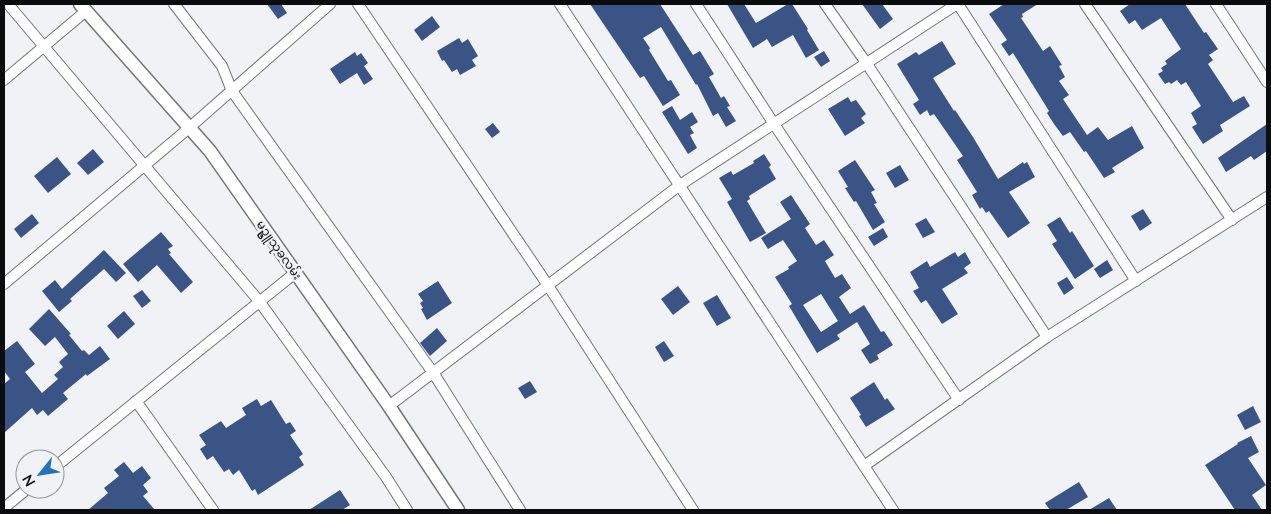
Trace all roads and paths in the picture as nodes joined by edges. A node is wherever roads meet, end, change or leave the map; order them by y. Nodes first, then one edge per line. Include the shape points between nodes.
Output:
1 (8, 4) edge
2 (174, 4) edge
3 (330, 4) edge
4 (358, 4) edge
5 (560, 4) edge
6 (696, 4) edge
7 (825, 4) edge
8 (957, 4) edge
9 (1085, 4) edge
10 (1216, 4) edge
11 (83, 7) edge
12 (44, 46) junction
13 (867, 64) junction
14 (1263, 64) edge
15 (4, 80) edge
16 (1267, 82) edge
17 (232, 90) junction
18 (774, 124) junction
19 (189, 128) junction
20 (145, 166) junction
21 (680, 185) junction
22 (1267, 197) edge
23 (1232, 220) junction
24 (294, 273) junction
25 (1136, 281) junction
26 (4, 284) edge
27 (548, 284) junction
28 (260, 301) junction
29 (1048, 338) junction
30 (434, 374) junction
31 (959, 400) junction
32 (136, 401) junction
33 (389, 406) junction
34 (65, 459) edge
35 (864, 466) junction
36 (15, 499) edge
37 (4, 508) edge
38 (213, 510) edge
39 (407, 510) edge
40 (458, 510) edge
41 (520, 510) edge
42 (693, 510) edge
43 (893, 510) edge

1 - 12 street
2 - 17 street via 222,66
3 - 17 street
4 - 27 street
5 - 21 street
6 - 18 street
7 - 13 street
8 - 13 street
8 - 25 street
9 - 23 street
10 - 14 street
11 - 12 street
11 - 19 street, မဥ္ဇူသုခလမ်း
12 - 15 street
12 - 20 street
13 - 18 street
13 - 29 street
14 - 16 street
17 - 19 street
17 - 30 street
18 - 21 street
18 - 31 street
19 - 20 street
19 - 24 street, မဥ္ဇူသုခလမ်း via 210,151
20 - 26 street
20 - 28 street
21 - 27 street
21 - 35 street
22 - 23 street
23 - 25 street
24 - 28 street
24 - 33 street, မဥ္ဇူသုခလမ်း
25 - 29 street
27 - 30 street
27 - 42 street
28 - 32 street
28 - 39 street
29 - 31 street
30 - 33 street
30 - 41 street
31 - 35 street
32 - 34 street
32 - 38 street
33 - 40 street, မဥ္ဇူသုခလမ်း
35 - 43 street
36 - 37 street

